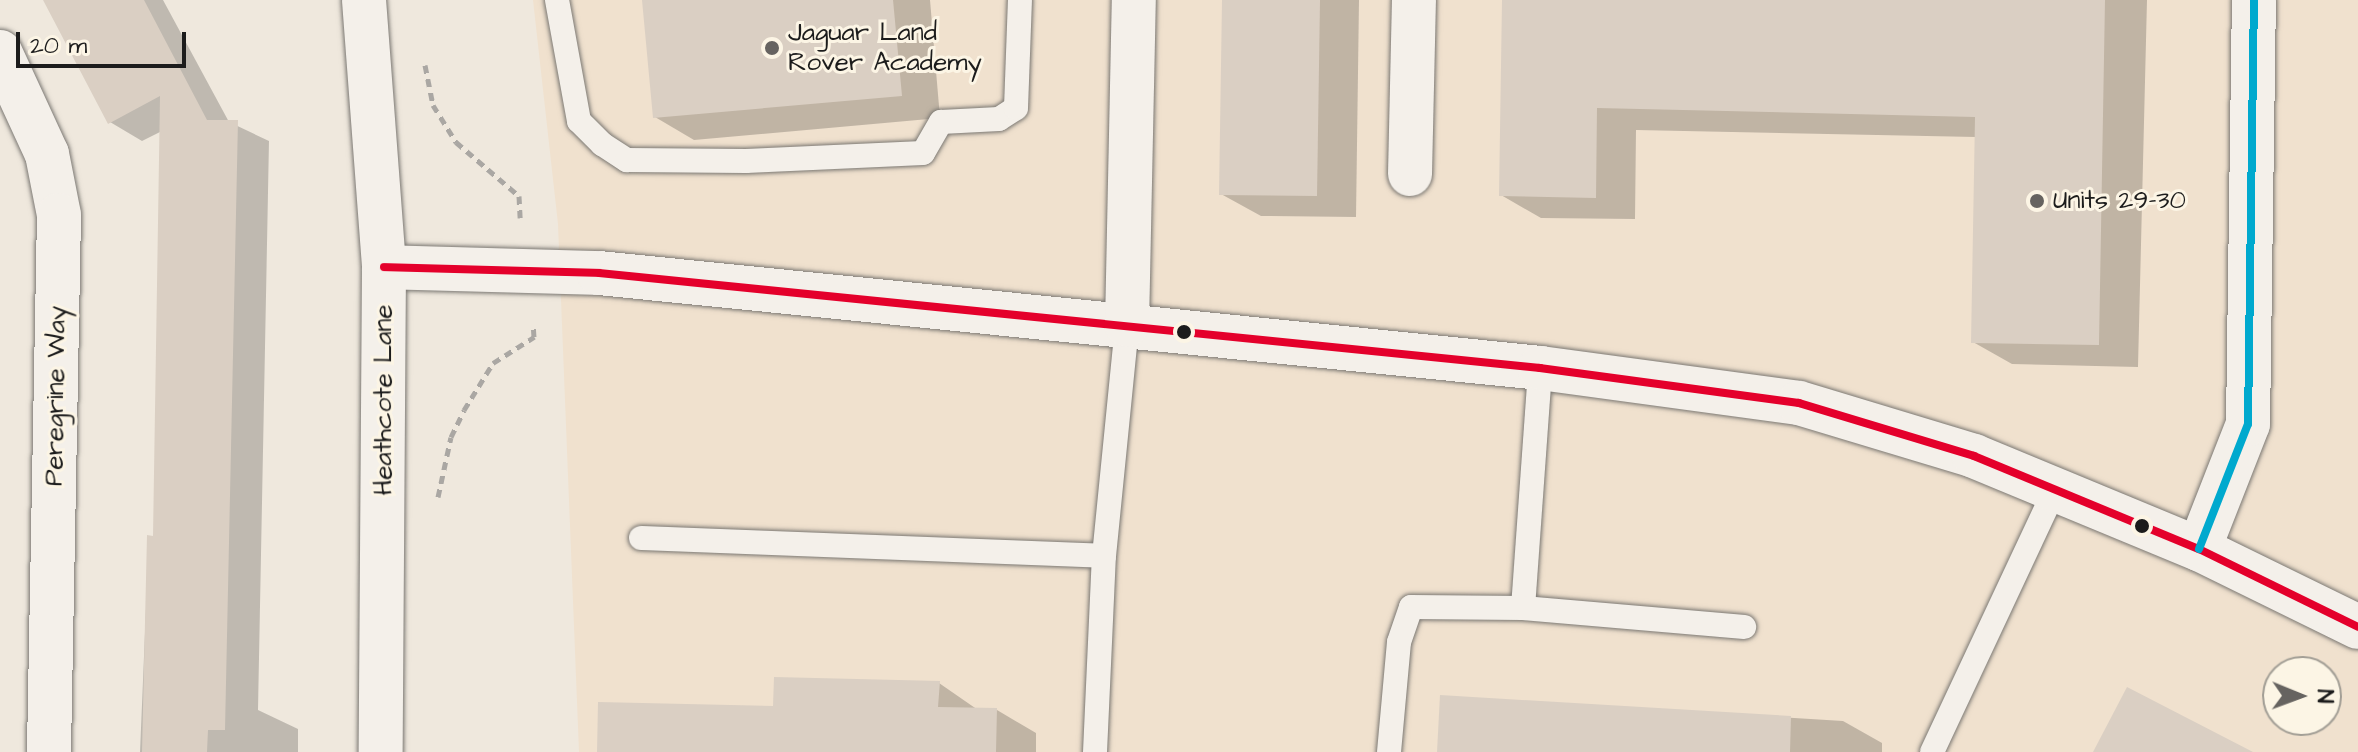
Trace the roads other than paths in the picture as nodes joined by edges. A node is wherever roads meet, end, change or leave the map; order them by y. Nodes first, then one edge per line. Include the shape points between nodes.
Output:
1 (364, 0) edge
2 (557, 0) edge
3 (1020, 0) edge
4 (1134, 0) edge
5 (1414, 0) edge
6 (2254, 0) edge
7 (0, 52) edge
8 (1410, 174) dead end
9 (384, 267) junction
10 (1127, 325) junction
11 (1540, 368) junction
12 (2054, 492) junction
13 (641, 538) dead end
14 (2199, 549) junction
15 (1104, 556) junction
16 (1523, 608) junction
17 (1744, 627) dead end
18 (2358, 627) edge
19 (49, 752) edge
20 (381, 752) edge
21 (1095, 752) edge
22 (1389, 752) edge
23 (1932, 752) edge

1 - 9 street, Heathcote Lane
2 - 3 lane via 579,121 602,144 627,160 746,161 923,153 941,122 999,119 1016,108
4 - 10 street
5 - 8 street
6 - 14 street via 2248,424
7 - 19 street, Peregrine Way via 47,154 59,215
9 - 10 street via 599,273
9 - 20 street, Heathcote Lane
10 - 11 street
10 - 15 lane
11 - 12 street via 1799,403 1974,456
11 - 16 lane
12 - 14 street
12 - 23 lane
13 - 15 lane
14 - 18 street
15 - 21 lane
16 - 17 lane
16 - 22 lane via 1411,607 1399,642

